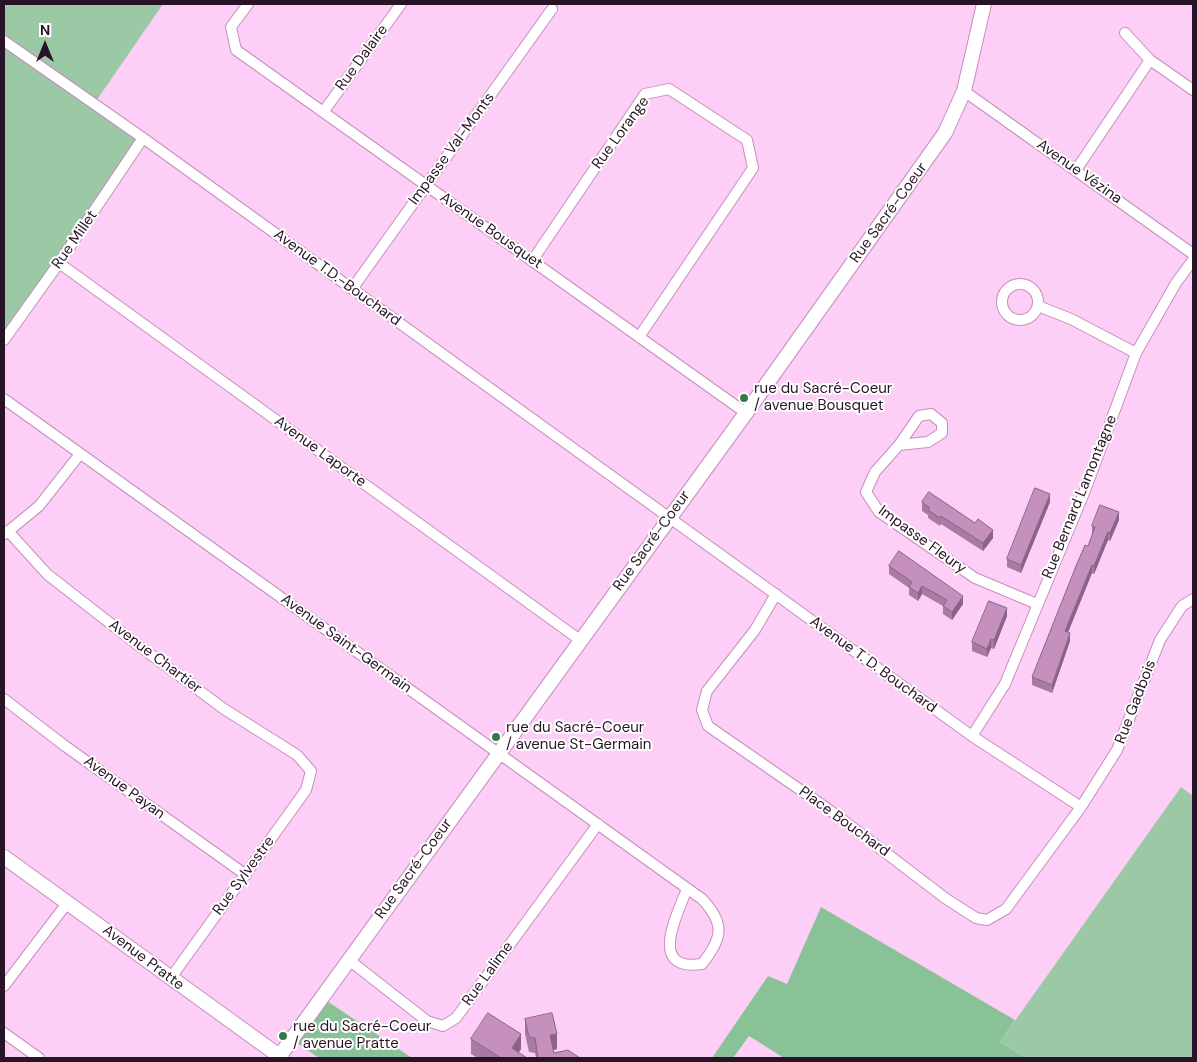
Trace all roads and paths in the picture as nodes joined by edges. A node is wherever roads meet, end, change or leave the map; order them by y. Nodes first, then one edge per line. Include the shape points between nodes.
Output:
1 (248, 4) edge
2 (401, 4) edge
3 (984, 4) edge
4 (552, 10) dead end
5 (1125, 33) dead end
6 (4, 41) edge
7 (1150, 60) junction
8 (1193, 90) edge
9 (964, 91) junction
10 (324, 111) junction
11 (143, 138) junction
12 (1076, 170) junction
13 (426, 186) junction
14 (1193, 254) edge
15 (532, 260) junction
16 (1193, 260) edge
17 (59, 264) junction
18 (352, 289) junction
19 (1038, 306) dead end
20 (639, 337) junction
21 (4, 340) edge
22 (1136, 353) junction
23 (4, 399) edge
24 (746, 413) junction
25 (899, 445) dead end
26 (80, 454) junction
27 (668, 518) junction
28 (6, 533) edge
29 (776, 594) junction
30 (1193, 599) edge
31 (1037, 604) junction
32 (580, 640) junction
33 (4, 699) edge
34 (972, 736) junction
35 (499, 753) junction
36 (311, 770) joint
37 (1081, 807) junction
38 (598, 824) junction
39 (4, 858) edge
40 (246, 875) junction
41 (687, 889) junction
42 (68, 902) junction
43 (349, 960) junction
44 (170, 979) junction
45 (4, 986) edge
46 (4, 1033) edge
47 (280, 1057) edge
48 (39, 1058) edge

1 - 10 street, Avenue Bousquet via 231,27 236,50
2 - 10 street, Rue Dalaire
3 - 9 street, Rue Sacré-Coeur
4 - 13 street, Impasse Val-Monts
5 - 7 street
6 - 11 street, Avenue T.D.-Bouchard
7 - 8 street
7 - 12 street
9 - 12 street, Avenue Vézina
9 - 24 street, Rue Sacré-Coeur via 945,133
10 - 13 street, Avenue Bousquet
11 - 17 street, Rue Millet
11 - 18 street, Avenue T.D.-Bouchard
12 - 14 street, Avenue Vézina
13 - 15 street, Avenue Bousquet
13 - 18 street, Impasse Val-Monts
15 - 20 street, Avenue Bousquet
15 - 20 street, Rue Lorange via 645,94 668,89 747,140 754,168
16 - 22 street, Rue Bernard Lamontagne
17 - 21 street, Rue Millet
17 - 32 street, Avenue Laporte
18 - 27 street, Avenue T.D.-Bouchard
19 - 22 street via 1071,319
20 - 24 street, Avenue Bousquet
22 - 31 street, Rue Bernard Lamontagne via 1086,488
23 - 26 street, Avenue Saint-Germain
24 - 27 street, Rue Sacré-Coeur
25 - 31 street, Impasse Fleury via 875,472 866,492 879,512 975,578
26 - 28 street via 38,506
26 - 35 street, Avenue Saint-Germain
27 - 29 street, Avenue T. D. Bouchard
27 - 32 street, Rue Sacré-Coeur
28 - 36 street, Avenue Chartier via 47,574 138,645 224,709 297,755
29 - 34 street, Avenue T. D. Bouchard
29 - 37 street, Place Bouchard via 755,630 707,691 702,710 708,726 835,814 945,898 976,918 987,920 1006,909
30 - 37 street, Rue Gadbois via 1182,606 1160,640 1118,750
31 - 34 street, Rue Bernard Lamontagne via 1005,684
32 - 35 street, Rue Sacré-Coeur
33 - 40 street, Avenue Payan
34 - 37 street, Avenue T. D. Bouchard
35 - 38 street, Avenue Saint-Germain
35 - 43 street, Rue Sacré-Coeur
36 - 40 street, Rue Sylvestre via 306,790
38 - 41 street, Avenue Saint-Germain
38 - 43 street, Rue Lalime via 456,1018 443,1026 426,1021
39 - 42 street, Avenue Pratte
40 - 44 street, Rue Sylvestre
41 - 41 street, Avenue Saint-Germain via 709,906 717,921 719,938 702,964 686,966 676,960 670,950 671,932
42 - 44 street, Avenue Pratte
42 - 45 street
43 - 47 street, Rue Sacré-Coeur
44 - 47 street, Avenue Pratte
46 - 48 street

